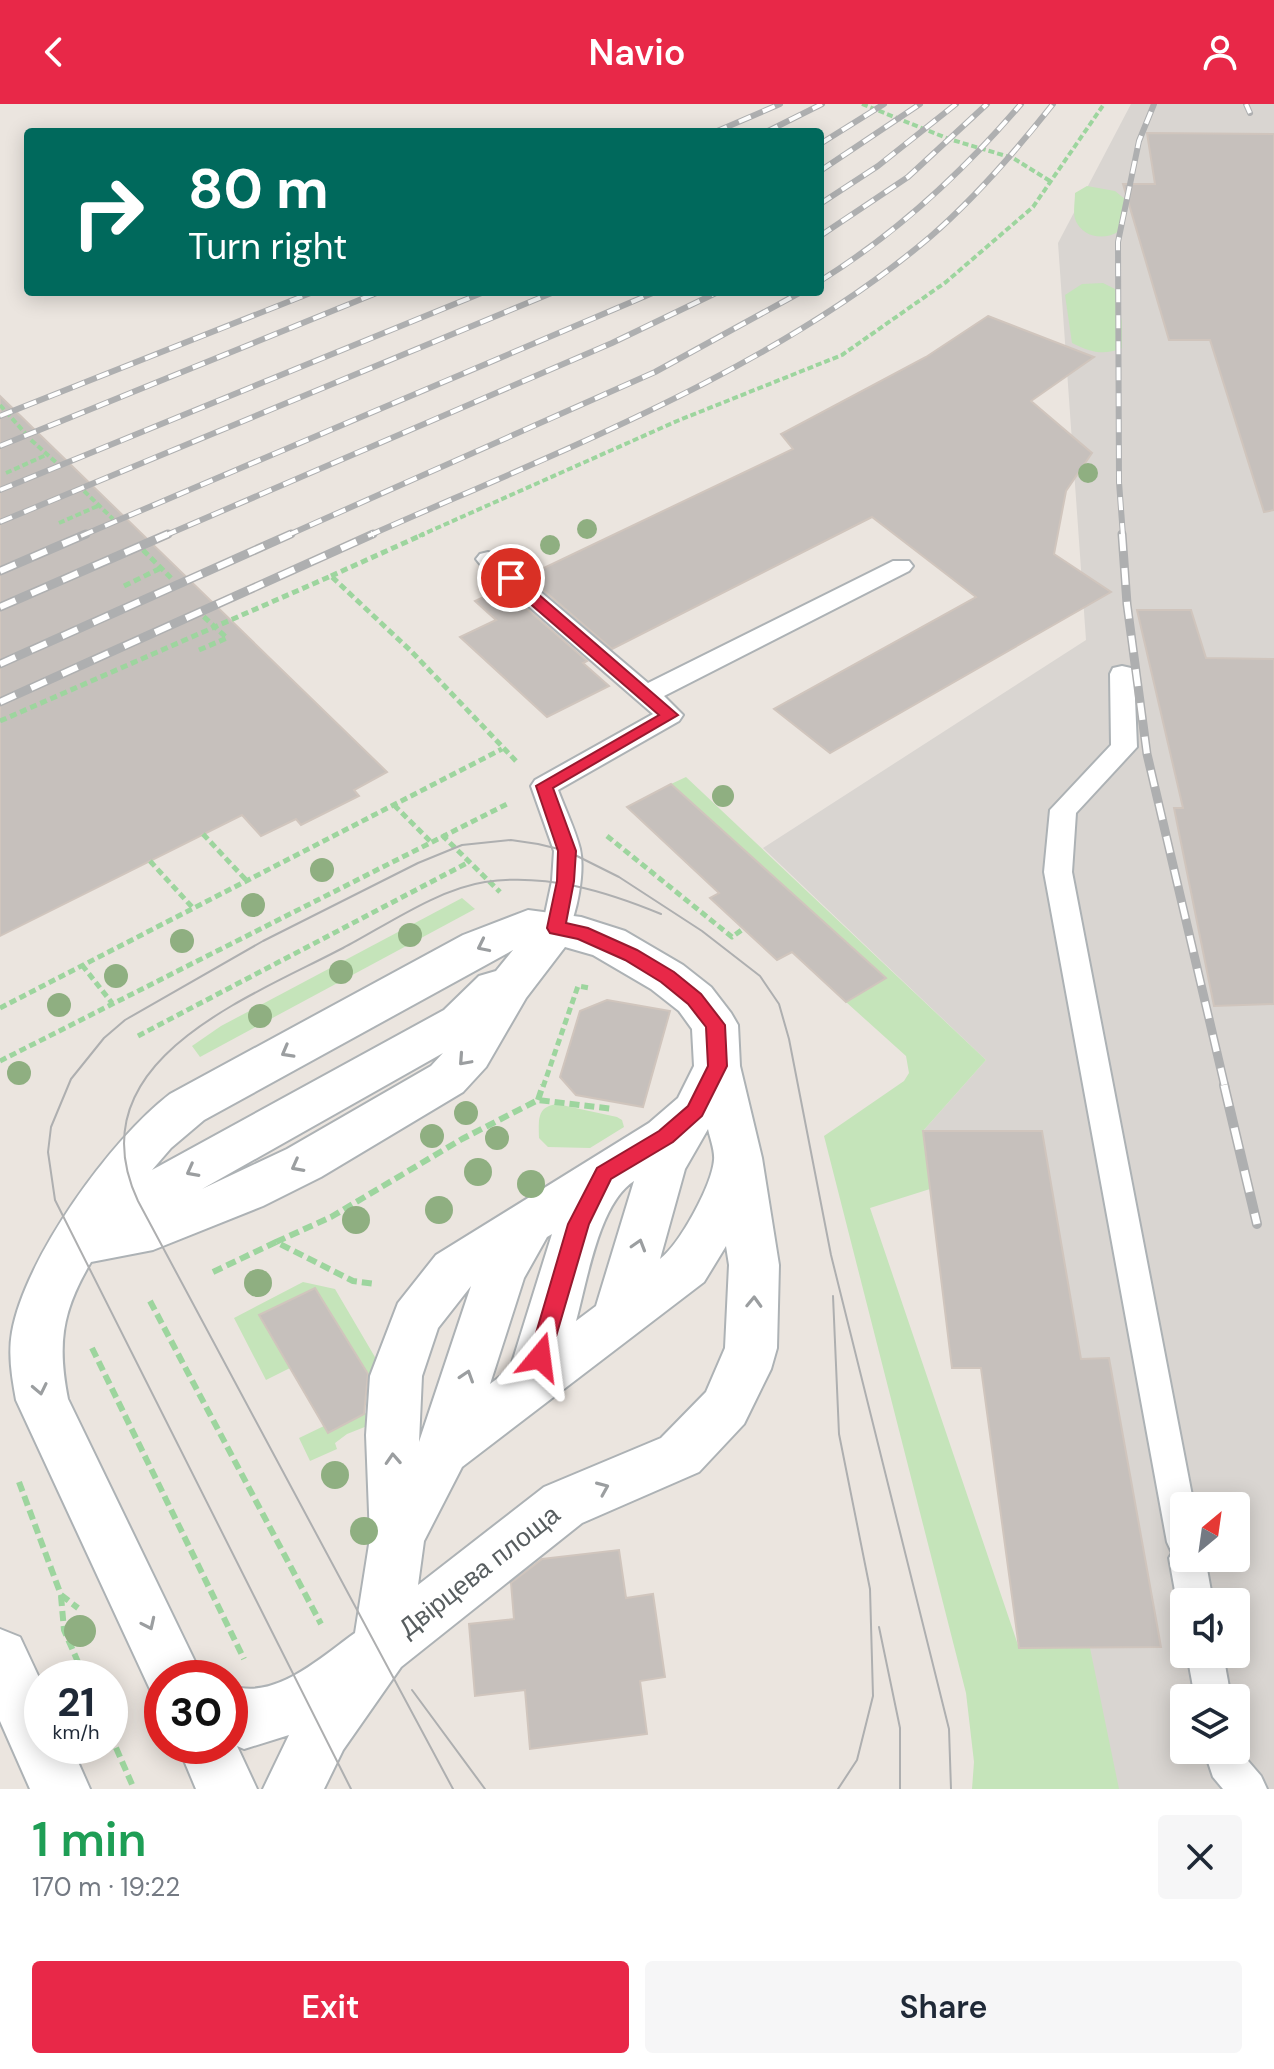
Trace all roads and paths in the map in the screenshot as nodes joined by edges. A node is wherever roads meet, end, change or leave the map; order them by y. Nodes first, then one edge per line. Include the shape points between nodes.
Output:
1 (862, 104) edge
2 (1104, 104) edge
3 (1050, 181) junction
4 (0, 405) edge
5 (26, 434) dead end
6 (31, 440) dead end
7 (46, 455) junction
8 (58, 464) dead end
9 (6, 473) dead end
10 (84, 491) dead end
11 (100, 505) junction
12 (113, 519) dead end
13 (59, 523) dead end
14 (143, 550) dead end
15 (488, 559) dead end
16 (901, 566) dead end
17 (161, 568) junction
18 (331, 576) junction
19 (171, 578) dead end
20 (124, 586) dead end
21 (203, 616) dead end
22 (213, 625) junction
23 (199, 650) dead end
24 (1122, 674) dead end
25 (647, 694) junction
26 (0, 721) edge
27 (544, 786) junction
28 (394, 805) junction
29 (203, 834) dead end
30 (430, 841) junction
31 (150, 861) dead end
32 (469, 862) dead end
33 (247, 881) junction
34 (193, 908) junction
35 (556, 928) junction
36 (743, 929) dead end
37 (82, 965) junction
38 (592, 988) dead end
39 (112, 1003) junction
40 (0, 1008) edge
41 (138, 1036) dead end
42 (0, 1061) edge
43 (717, 1066) junction
44 (538, 1100) junction
45 (627, 1111) dead end
46 (695, 1111) junction
47 (738, 1158) junction
48 (604, 1174) junction
49 (531, 1220) junction
50 (276, 1242) dead end
51 (76, 1244) junction
52 (150, 1301) dead end
53 (617, 1319) junction
54 (91, 1345) dead end
55 (532, 1384) junction
56 (443, 1450) junction
57 (1175, 1492) edge
58 (397, 1538) junction
59 (61, 1595) dead end
60 (327, 1635) dead end
61 (381, 1648) junction
62 (0, 1656) edge
63 (77, 1660) edge
64 (166, 1660) edge
65 (245, 1660) edge
66 (248, 1719) edge
67 (123, 1764) edge
68 (215, 1764) edge
69 (1226, 1764) edge
70 (60, 1789) edge
71 (134, 1789) edge
72 (227, 1789) edge
73 (293, 1789) edge
74 (1248, 1789) edge

1 - 3 path via 1013,158
2 - 3 path
3 - 18 path via 1033,207 946,282 842,355 677,421
4 - 5 path
6 - 7 path
7 - 8 path
7 - 9 path
10 - 11 path
11 - 12 path
11 - 13 path
14 - 17 path
15 - 25 lane
16 - 25 lane
17 - 19 path
17 - 20 path
18 - 22 path
18 - 28 path via 412,652 502,749
21 - 22 path
22 - 23 path via 227,638
22 - 26 path
24 - 57 lane via 1124,747 1063,810 1058,872
25 - 27 lane via 670,715
27 - 30 path
27 - 35 lane via 567,851
27 - 36 path via 732,937
28 - 30 path
28 - 33 path
29 - 33 path
30 - 39 path
31 - 34 path
32 - 41 path
33 - 34 path
34 - 37 path
35 - 43 street, Двірцева площа via 631,955 695,999 715,1025
35 -> 51 street, Двірцева площа via 528,926 479,947 187,1107 124,1166
35 -> 51 street via 510,986 470,1054 447,1079 246,1192 153,1230
37 - 39 path
37 - 40 path
38 - 44 path via 578,986
39 - 42 path
43 - 46 street, Двірцева площа
43 - 47 street, Двірцева площа
44 - 45 path
44 - 50 path via 331,1217
46 - 48 street, Двірцева площа via 666,1136
53 -> 46 street via 662,1167
47 - 53 street, Двірцева площа via 729,1192 686,1267
61 -> 47 street, Двірцева площа via 563,1505 680,1455 725,1408 751,1348 754,1306 754,1265
48 - 49 street, Двірцева площа
48 - 55 street via 579,1224
56 -> 49 street, Двірцева площа via 500,1273
58 -> 49 street, Двірцева площа via 392,1435 396,1376 416,1318 454,1270
51 -> 64 street, Двірцева площа via 55,1275 41,1312 35,1363 42,1400
52 - 60 path
53 - 55 street, Двірцева площа
54 - 65 path
55 - 56 street, Двірцева площа
56 - 58 street, Двірцева площа
58 - 61 street, Двірцева площа
59 - 63 path via 64,1630
61 - 66 street, Двірцева площа via 308,1701
61 - 73 street, Двірцева площа via 322,1730
62 - 70 street
67 - 71 path
68 - 72 street
69 - 74 lane

